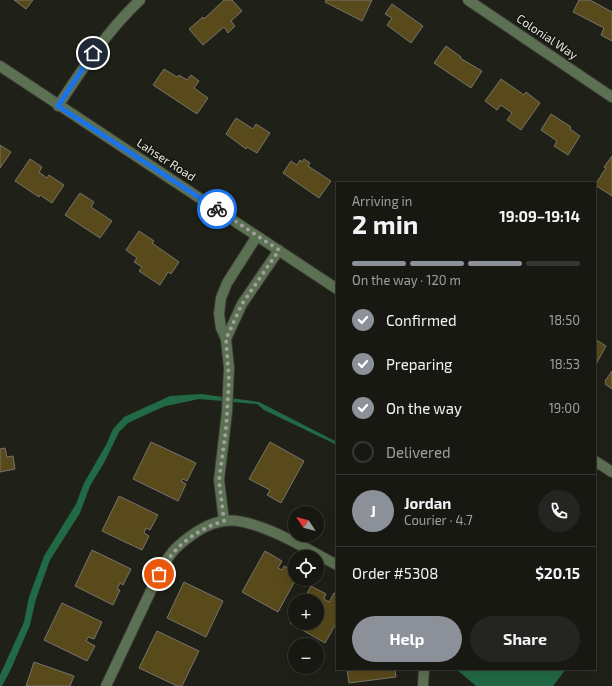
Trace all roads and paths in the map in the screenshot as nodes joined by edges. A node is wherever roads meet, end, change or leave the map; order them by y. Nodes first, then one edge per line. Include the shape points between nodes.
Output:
1 (140, 0) edge
2 (468, 0) edge
3 (0, 66) edge
4 (612, 97) edge
5 (58, 106) junction
6 (257, 236) junction
7 (279, 250) junction
8 (336, 288) edge
9 (226, 339) junction
10 (596, 462) edge
11 (612, 472) edge
12 (224, 521) junction
13 (336, 564) edge
14 (424, 670) edge
15 (106, 686) edge
16 (423, 686) edge

1 - 5 street via 111,31
2 - 4 street, Colonial Way
3 - 5 street, Lahser Road
5 - 6 street, Lahser Road
6 - 7 street, Lahser Road
6 - 9 street via 227,283 221,298 219,314
7 - 8 street, Lahser Road
7 - 9 street via 242,304
9 - 12 street via 229,380 219,480
10 - 11 street
12 - 13 street via 239,520 274,532
12 - 15 street via 188,538 163,565
14 - 16 street

